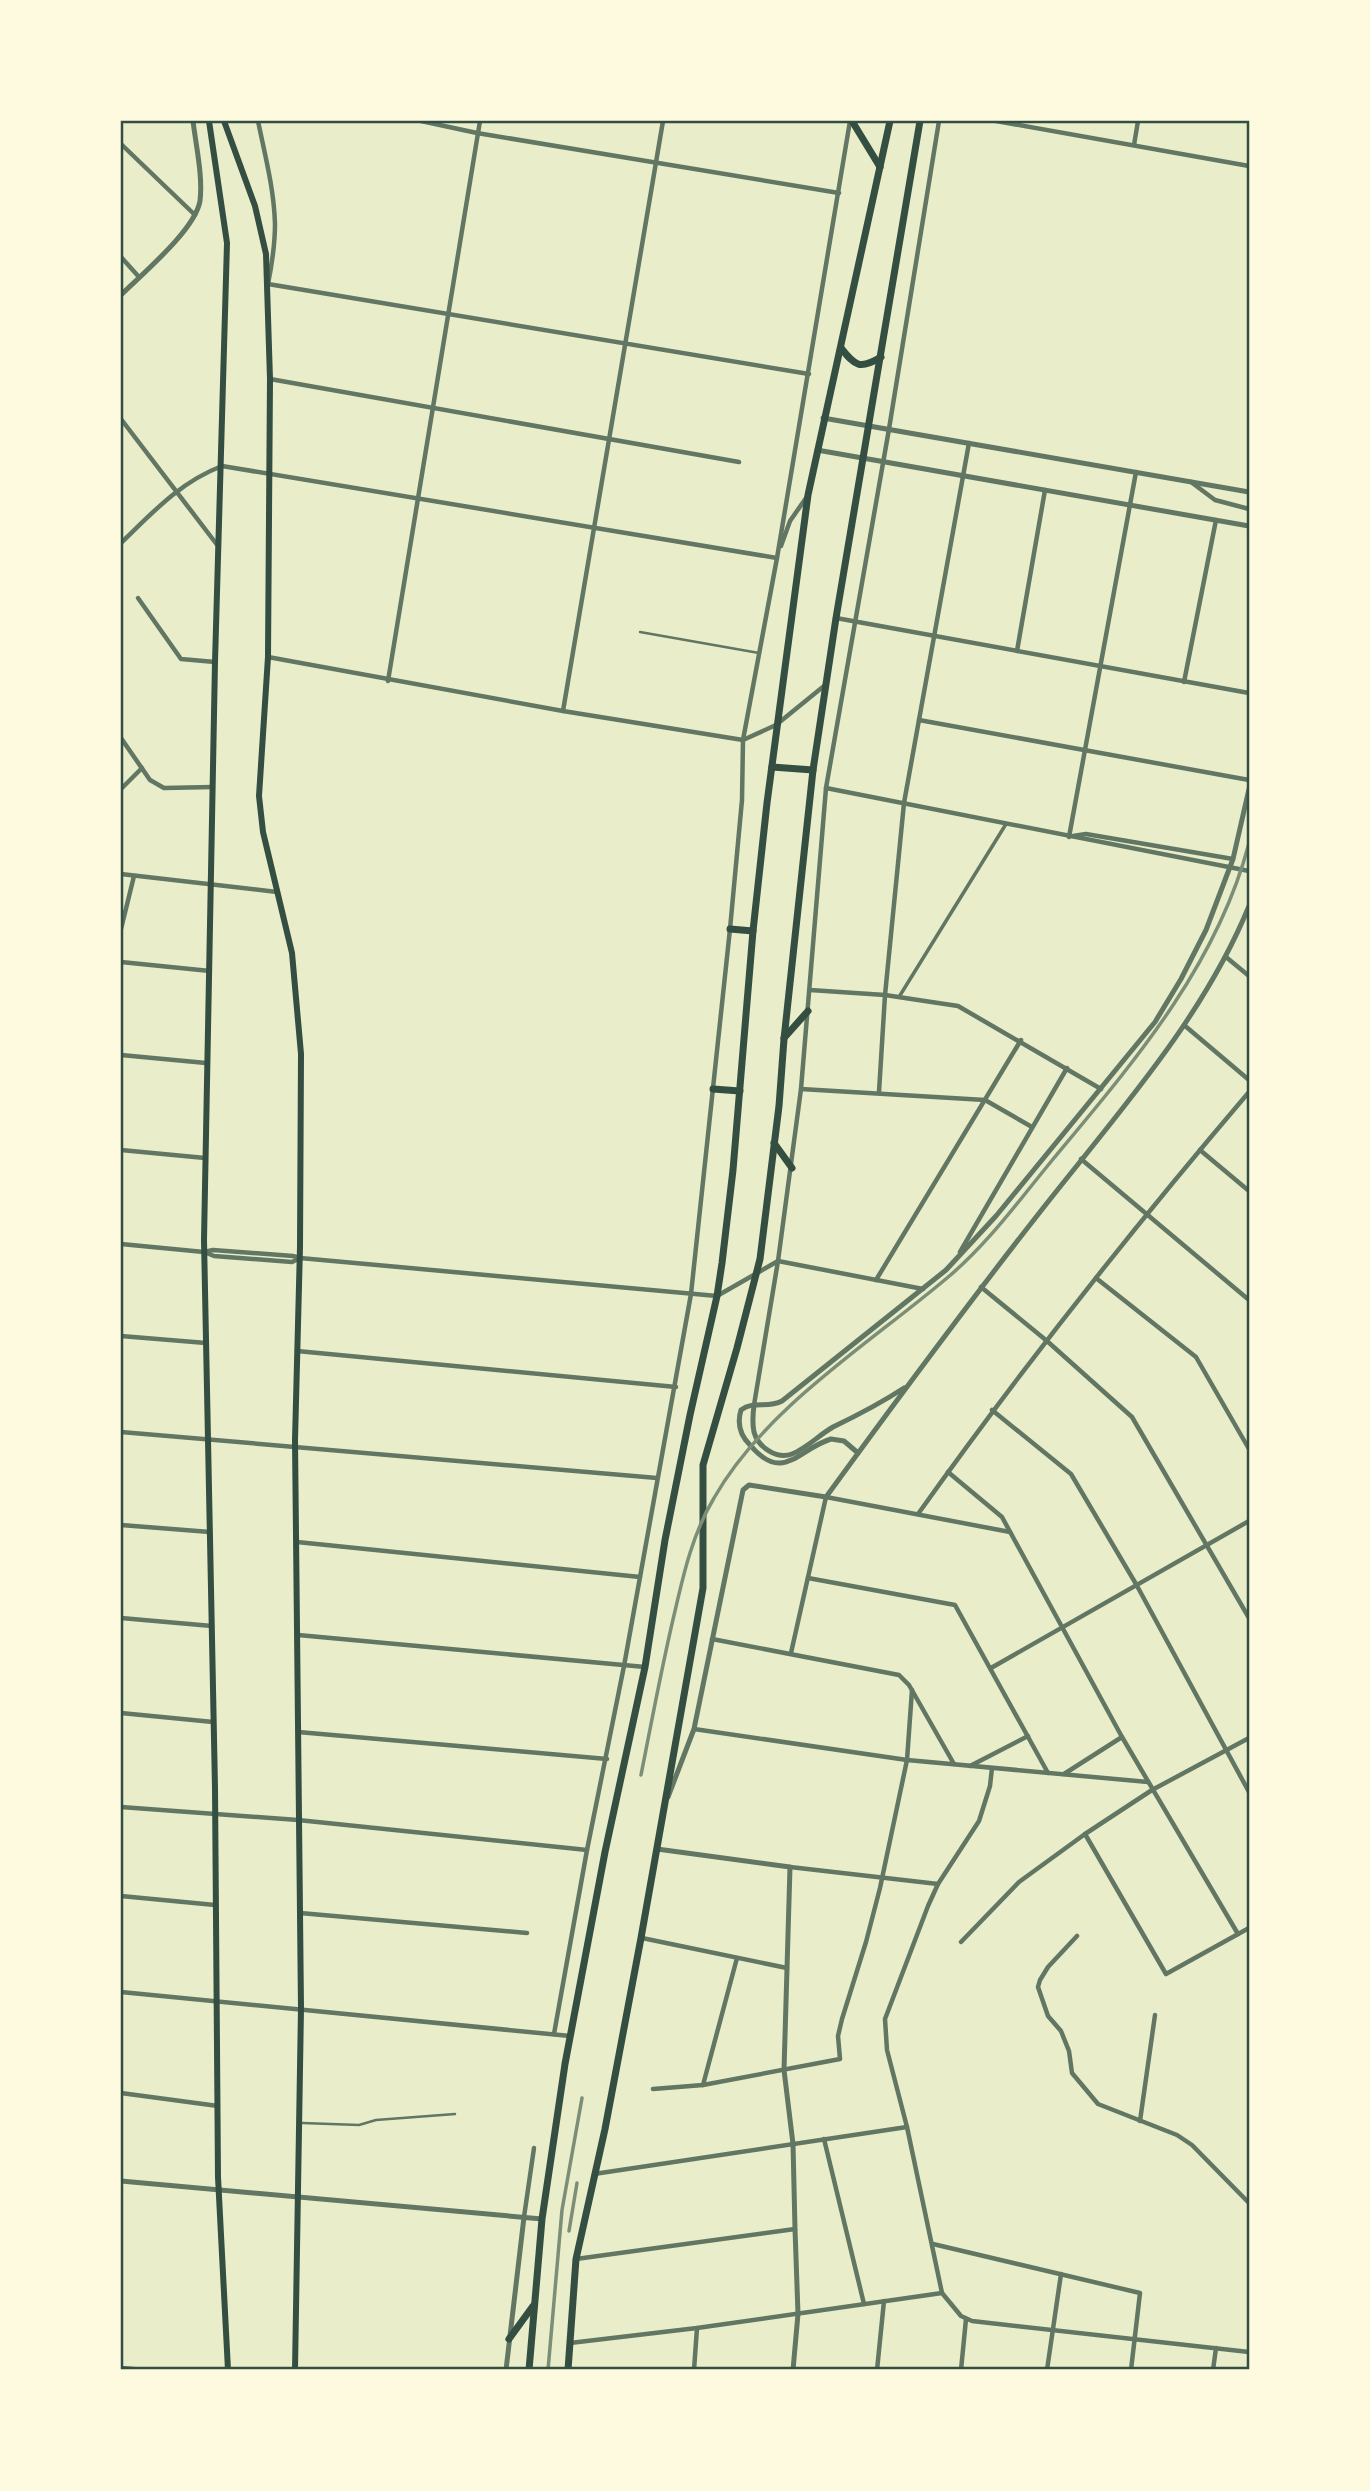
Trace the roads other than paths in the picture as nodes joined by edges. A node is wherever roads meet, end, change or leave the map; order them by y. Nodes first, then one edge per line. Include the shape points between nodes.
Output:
1 (194, 121) edge
2 (209, 121) edge
3 (224, 121) edge
4 (258, 121) edge
5 (421, 121) edge
6 (480, 121) edge
7 (663, 121) edge
8 (851, 121) edge
9 (890, 121) edge
10 (920, 121) edge
11 (939, 121) edge
12 (996, 121) edge
13 (1138, 121) edge
14 (477, 133) junction
15 (121, 144) edge
16 (1133, 145) junction
17 (656, 163) junction
18 (1249, 166) edge
19 (880, 167) junction
20 (839, 193) junction
21 (195, 215) junction
22 (121, 257) edge
23 (139, 277) junction
24 (268, 284) junction
25 (121, 295) edge
26 (447, 314) junction
27 (625, 345) junction
28 (841, 348) junction
29 (880, 357) junction
30 (809, 374) junction
31 (270, 379) junction
32 (431, 407) junction
33 (823, 418) junction
34 (121, 419) edge
35 (869, 426) junction
36 (889, 429) junction
37 (609, 439) junction
38 (969, 443) junction
39 (817, 450) junction
40 (864, 457) junction
41 (739, 461) dead end
42 (884, 461) junction
43 (222, 466) junction
44 (270, 472) junction
45 (1136, 472) junction
46 (964, 475) junction
47 (1190, 482) junction
48 (176, 490) junction
49 (1045, 490) junction
50 (1249, 492) edge
51 (808, 495) junction
52 (417, 498) junction
53 (1130, 505) junction
54 (1249, 509) edge
55 (1216, 520) junction
56 (1249, 526) edge
57 (594, 528) junction
58 (121, 543) edge
59 (219, 547) junction
60 (777, 558) junction
61 (138, 598) dead end
62 (836, 618) junction
63 (853, 622) junction
64 (640, 632) dead end
65 (934, 636) junction
66 (1017, 651) junction
67 (759, 653) junction
68 (268, 657) junction
69 (215, 662) junction
70 (1100, 666) junction
71 (388, 681) junction
72 (1185, 682) junction
73 (825, 686) junction
74 (1249, 693) edge
75 (563, 711) junction
76 (919, 720) junction
77 (776, 725) junction
78 (121, 738) edge
79 (743, 740) junction
80 (1085, 750) junction
81 (772, 767) junction
82 (142, 768) junction
83 (813, 770) junction
84 (1249, 780) edge
85 (213, 788) junction
86 (825, 788) junction
87 (121, 789) edge
88 (1249, 789) edge
89 (904, 803) junction
90 (1006, 824) junction
91 (1069, 836) junction
92 (1233, 859) junction
93 (1249, 872) edge
94 (121, 874) edge
95 (134, 875) junction
96 (210, 885) junction
97 (277, 892) junction
98 (1249, 906) edge
99 (121, 929) edge
100 (730, 929) junction
101 (753, 931) junction
102 (1226, 957) junction
103 (121, 962) edge
104 (210, 971) junction
105 (1249, 976) edge
106 (810, 989) junction
107 (885, 995) junction
108 (899, 997) junction
109 (808, 1011) junction
110 (1184, 1026) junction
111 (783, 1039) junction
112 (1020, 1040) junction
113 (121, 1055) edge
114 (206, 1063) junction
115 (1067, 1068) junction
116 (1249, 1080) edge
117 (801, 1088) junction
118 (713, 1089) junction
119 (1101, 1089) junction
120 (740, 1091) junction
121 (879, 1092) junction
122 (1249, 1092) edge
123 (985, 1100) junction
124 (1032, 1127) junction
125 (773, 1143) junction
126 (121, 1150) edge
127 (1200, 1150) junction
128 (205, 1158) junction
129 (1081, 1160) junction
130 (792, 1168) junction
131 (1249, 1191) edge
132 (1147, 1214) junction
133 (121, 1244) edge
134 (204, 1252) junction
135 (300, 1258) junction
136 (957, 1258) junction
137 (778, 1261) junction
138 (757, 1272) junction
139 (1096, 1278) junction
140 (876, 1280) junction
141 (981, 1287) junction
142 (923, 1289) junction
143 (691, 1294) junction
144 (717, 1296) junction
145 (1249, 1300) edge
146 (121, 1336) edge
147 (1047, 1341) junction
148 (206, 1343) junction
149 (297, 1351) junction
150 (910, 1384) junction
151 (676, 1387) junction
152 (754, 1405) junction
153 (870, 1410) junction
154 (992, 1410) junction
155 (881, 1420) junction
156 (121, 1432) edge
157 (208, 1439) junction
158 (295, 1448) junction
159 (1249, 1449) edge
160 (858, 1453) junction
161 (948, 1472) junction
162 (657, 1478) junction
163 (826, 1497) junction
164 (918, 1514) junction
165 (1249, 1521) edge
166 (121, 1525) edge
167 (210, 1532) junction
168 (1010, 1532) junction
169 (297, 1542) junction
170 (1208, 1545) junction
171 (640, 1577) junction
172 (808, 1578) junction
173 (1136, 1584) junction
174 (121, 1618) edge
175 (1249, 1618) edge
176 (212, 1626) junction
177 (1062, 1626) junction
178 (298, 1634) junction
179 (711, 1639) junction
180 (791, 1653) junction
181 (624, 1666) junction
182 (645, 1667) junction
183 (991, 1668) junction
184 (912, 1690) junction
185 (121, 1713) edge
186 (213, 1722) junction
187 (694, 1729) junction
188 (298, 1732) junction
189 (1028, 1736) junction
190 (1122, 1737) junction
191 (1249, 1738) edge
192 (1227, 1751) junction
193 (607, 1759) junction
194 (907, 1760) junction
195 (955, 1764) junction
196 (969, 1766) junction
197 (992, 1768) junction
198 (1048, 1773) junction
199 (1063, 1774) junction
200 (1148, 1782) junction
201 (1152, 1790) junction
202 (1249, 1792) edge
203 (121, 1807) edge
204 (665, 1807) junction
205 (215, 1815) junction
206 (298, 1820) junction
207 (1085, 1834) junction
208 (657, 1849) junction
209 (587, 1850) junction
210 (790, 1867) junction
211 (881, 1877) junction
212 (938, 1885) junction
213 (121, 1896) edge
214 (215, 1905) junction
215 (300, 1913) junction
216 (1249, 1928) edge
217 (527, 1933) dead end
218 (1238, 1934) junction
219 (1077, 1936) dead end
220 (641, 1938) junction
221 (961, 1942) dead end
222 (737, 1958) junction
223 (788, 1968) junction
224 (121, 1992) edge
225 (215, 2001) junction
226 (302, 2008) junction
227 (1155, 2015) dead end
228 (554, 2034) junction
229 (570, 2036) junction
230 (784, 2070) junction
231 (703, 2085) junction
232 (653, 2089) dead end
233 (121, 2093) edge
234 (218, 2106) junction
235 (455, 2114) dead end
236 (1140, 2121) junction
237 (299, 2123) junction
238 (907, 2127) junction
239 (824, 2139) junction
240 (793, 2144) junction
241 (534, 2148) dead end
242 (594, 2174) junction
243 (121, 2181) edge
244 (218, 2190) junction
245 (297, 2197) junction
246 (1249, 2203) edge
247 (524, 2217) junction
248 (542, 2219) junction
249 (795, 2229) junction
250 (933, 2244) junction
251 (576, 2259) junction
252 (1061, 2274) junction
253 (942, 2292) junction
254 (884, 2301) junction
255 (864, 2304) junction
256 (534, 2305) junction
257 (797, 2314) junction
258 (966, 2319) junction
259 (697, 2328) junction
260 (1052, 2330) junction
261 (509, 2339) junction
262 (1135, 2339) junction
263 (569, 2343) junction
264 (1216, 2348) junction
265 (1249, 2352) edge
266 (121, 2369) edge
267 (136, 2370) edge
268 (228, 2370) edge
269 (295, 2370) edge
270 (506, 2370) edge
271 (529, 2370) edge
272 (568, 2370) edge
273 (694, 2370) edge
274 (793, 2370) edge
275 (877, 2370) edge
276 (961, 2370) edge
277 (1047, 2370) edge
278 (1131, 2370) edge
279 (1213, 2370) edge

1 - 21 street via 200,189
2 - 43 main road via 227,243
3 - 24 main road via 255,206
4 - 24 street via 275,223
5 - 14 street
6 - 14 street
7 - 17 street
8 - 19 main road
8 - 20 street
9 - 19 main road
10 - 29 main road
11 - 36 street
12 - 16 street
13 - 16 street
14 - 17 street
14 - 26 street
15 - 21 street
16 - 18 street
17 - 20 street
17 - 27 street
19 - 28 main road
20 - 30 street
21 - 23 street
22 - 23 street
23 - 25 street
24 - 26 street
24 - 31 main road
26 - 27 street
26 - 32 street
27 - 30 street
27 - 37 street
28 - 29 main road via 862,366
28 - 33 main road
29 - 35 main road
30 - 60 street
31 - 32 street
31 - 44 main road
32 - 37 street
32 - 52 street
33 - 35 street
33 - 39 main road
34 - 48 street
35 - 36 street
35 - 40 main road
36 - 38 street
36 - 42 street
37 - 41 street
37 - 57 street
38 - 45 street
38 - 46 street
39 - 40 street
39 - 51 main road
40 - 42 street
40 - 62 main road
42 - 46 street
42 - 63 street
43 - 44 street
43 - 48 street
43 - 59 main road
44 - 52 street
44 - 68 main road
45 - 47 street
45 - 53 street
46 - 49 street
46 - 65 street
47 - 50 street
47 - 54 street via 1216,500
48 - 58 street
48 - 59 street
49 - 53 street
49 - 66 street
51 - 60 street via 790,521
51 - 77 main road
52 - 57 street
52 - 71 street
53 - 55 street
53 - 70 street
55 - 56 street
55 - 72 street
57 - 60 street
57 - 75 street
59 - 69 main road
60 - 67 street
61 - 69 street via 181,659
62 - 63 street
62 - 73 main road
63 - 65 street
63 - 86 street
64 - 67 lane
65 - 66 street
65 - 76 street
66 - 70 street
67 - 79 street
68 - 71 street
68 - 97 main road via 259,796
69 - 85 main road
70 - 72 street
70 - 80 street
71 - 75 street
72 - 74 street
73 - 77 street
73 - 83 main road
75 - 79 street
76 - 80 street
76 - 89 street
77 - 79 street
77 - 81 main road
78 - 82 street
79 - 100 street
80 - 84 street
80 - 91 street
81 - 83 main road
81 - 101 main road
82 - 85 street via 164,788
82 - 87 street
83 - 111 main road
85 - 96 main road
86 - 89 street
86 - 106 street
88 - 92 street
89 - 90 street
89 - 107 street
90 - 91 street
90 - 108 street
91 - 92 street via 1086,834
91 - 93 street
92 - 119 street via 1181,979 1155,1022
94 - 95 street
95 - 96 street
95 - 99 street
96 - 97 street
96 - 104 main road
97 - 135 main road via 292,953 301,1054
98 - 102 street
100 - 101 main road
100 - 118 street
101 - 120 main road
102 - 105 street
102 - 110 street
103 - 104 street
104 - 114 main road
106 - 107 street
106 - 109 street
107 - 108 street
107 - 121 street
108 - 112 street via 958,1006
109 - 111 main road
109 - 117 street
110 - 116 street
110 - 129 street
111 - 125 main road
112 - 115 street
112 - 123 street
113 - 114 street
114 - 128 main road
115 - 119 street
115 - 124 street
117 - 121 street
117 - 130 street
118 - 120 main road
118 - 143 street
119 - 136 street
120 - 144 main road
121 - 123 street
122 - 127 street
123 - 124 street
123 - 140 street
124 - 136 street
125 - 130 main road
125 - 138 main road
126 - 128 street
127 - 131 street
127 - 132 street
128 - 134 main road
129 - 132 street
129 - 141 street
130 - 137 street
132 - 139 street
132 - 145 street
133 - 134 street
134 - 135 street
134 - 148 main road
135 - 143 street
135 - 149 main road
136 - 142 street
137 - 138 street
137 - 140 street
137 - 152 street
138 - 144 street
138 - 204 main road via 703,1465 703,1588
139 - 147 street
139 - 159 street via 1196,1357
140 - 142 street
141 - 147 street
141 - 150 street
142 - 152 street via 782,1401
143 - 144 street
143 - 151 street
144 - 182 main road via 677,1478
146 - 148 street
147 - 154 street
147 - 170 street via 1132,1417
148 - 157 main road
149 - 151 street
149 - 158 main road
150 - 153 street
150 - 155 street
151 - 162 street
152 - 153 street via 756,1437 780,1455 794,1453
152 - 160 street via 741,1410 741,1430 748,1444 767,1460 789,1462 831,1439 844,1441
153 - 155 street
154 - 161 street
154 - 173 street via 1071,1474
155 - 160 street
156 - 157 street
157 - 158 street
157 - 167 main road
158 - 162 street
158 - 169 main road
160 - 163 street
161 - 164 street
161 - 168 street via 1002,1517
162 - 171 street
163 - 164 street
163 - 172 street
163 - 179 street via 747,1486 743,1490
164 - 168 street
165 - 170 street
166 - 167 street
167 - 176 main road
168 - 177 street
169 - 171 street
169 - 178 main road
170 - 173 street
170 - 175 street
171 - 181 street
172 - 180 street
172 - 183 street via 955,1605
173 - 177 street
173 - 192 street
174 - 176 street
176 - 186 main road
177 - 183 street
177 - 190 street
178 - 181 street
178 - 188 main road
179 - 180 street
179 - 187 street
180 - 184 street via 899,1675
181 - 182 street
181 - 193 street
182 - 229 main road
183 - 189 street
184 - 194 street
184 - 195 street
185 - 186 street
186 - 205 main road
187 - 194 street
187 - 204 street
188 - 193 street
188 - 206 main road
189 - 196 street
189 - 198 street
190 - 199 street
190 - 200 street
191 - 192 street
192 - 201 street
192 - 202 street
193 - 209 street
194 - 195 street
194 - 211 street
195 - 196 street
196 - 197 street
197 - 198 street
197 - 212 street via 979,1821
198 - 199 street
199 - 200 street
200 - 201 street
201 - 207 street
201 - 218 street
203 - 205 street
204 - 208 main road
205 - 206 street
205 - 214 main road
206 - 209 street
206 - 215 main road
207 - 218 street via 1166,1974
207 - 221 street via 1020,1882
208 - 210 street
208 - 220 main road
209 - 228 street
210 - 211 street
210 - 223 street
211 - 212 street
211 - 230 street via 838,2036 841,2059
212 - 238 street via 885,2019 887,2050
213 - 214 street
214 - 225 main road
215 - 217 street
215 - 226 main road
216 - 218 street
219 - 236 street via 1040,1980 1043,2003 1061,2031 1072,2073 1082,2086 1098,2104
220 - 222 street
220 - 242 main road
222 - 223 street
222 - 231 street
223 - 230 street
224 - 225 street
225 - 226 street
225 - 234 main road
226 - 228 street
226 - 237 main road
227 - 236 street
228 - 229 street
229 - 248 main road
230 - 231 street
230 - 240 street
231 - 232 street
233 - 234 street
234 - 244 main road
235 - 237 lane via 359,2125
236 - 246 street via 1192,2145
237 - 245 main road
238 - 239 street
238 - 250 street
239 - 240 street
239 - 255 street
240 - 242 street
240 - 249 street
241 - 247 street
242 - 251 main road
243 - 244 street
244 - 245 street
244 - 268 main road
245 - 247 street
245 - 269 main road
247 - 248 street
247 - 261 street
248 - 256 main road
249 - 251 street
249 - 257 street
250 - 252 street
250 - 253 street
251 - 263 main road
252 - 260 street
252 - 262 street via 1140,2293
253 - 254 street
253 - 258 street
254 - 255 street
254 - 275 street
255 - 257 street
256 - 261 main road
256 - 271 main road
257 - 259 street
257 - 274 street
258 - 260 street
258 - 276 street
259 - 263 street
259 - 273 street
260 - 262 street
260 - 277 street
261 - 270 street
262 - 264 street
262 - 278 street
263 - 272 main road
264 - 265 street
264 - 279 street
266 - 267 main road

